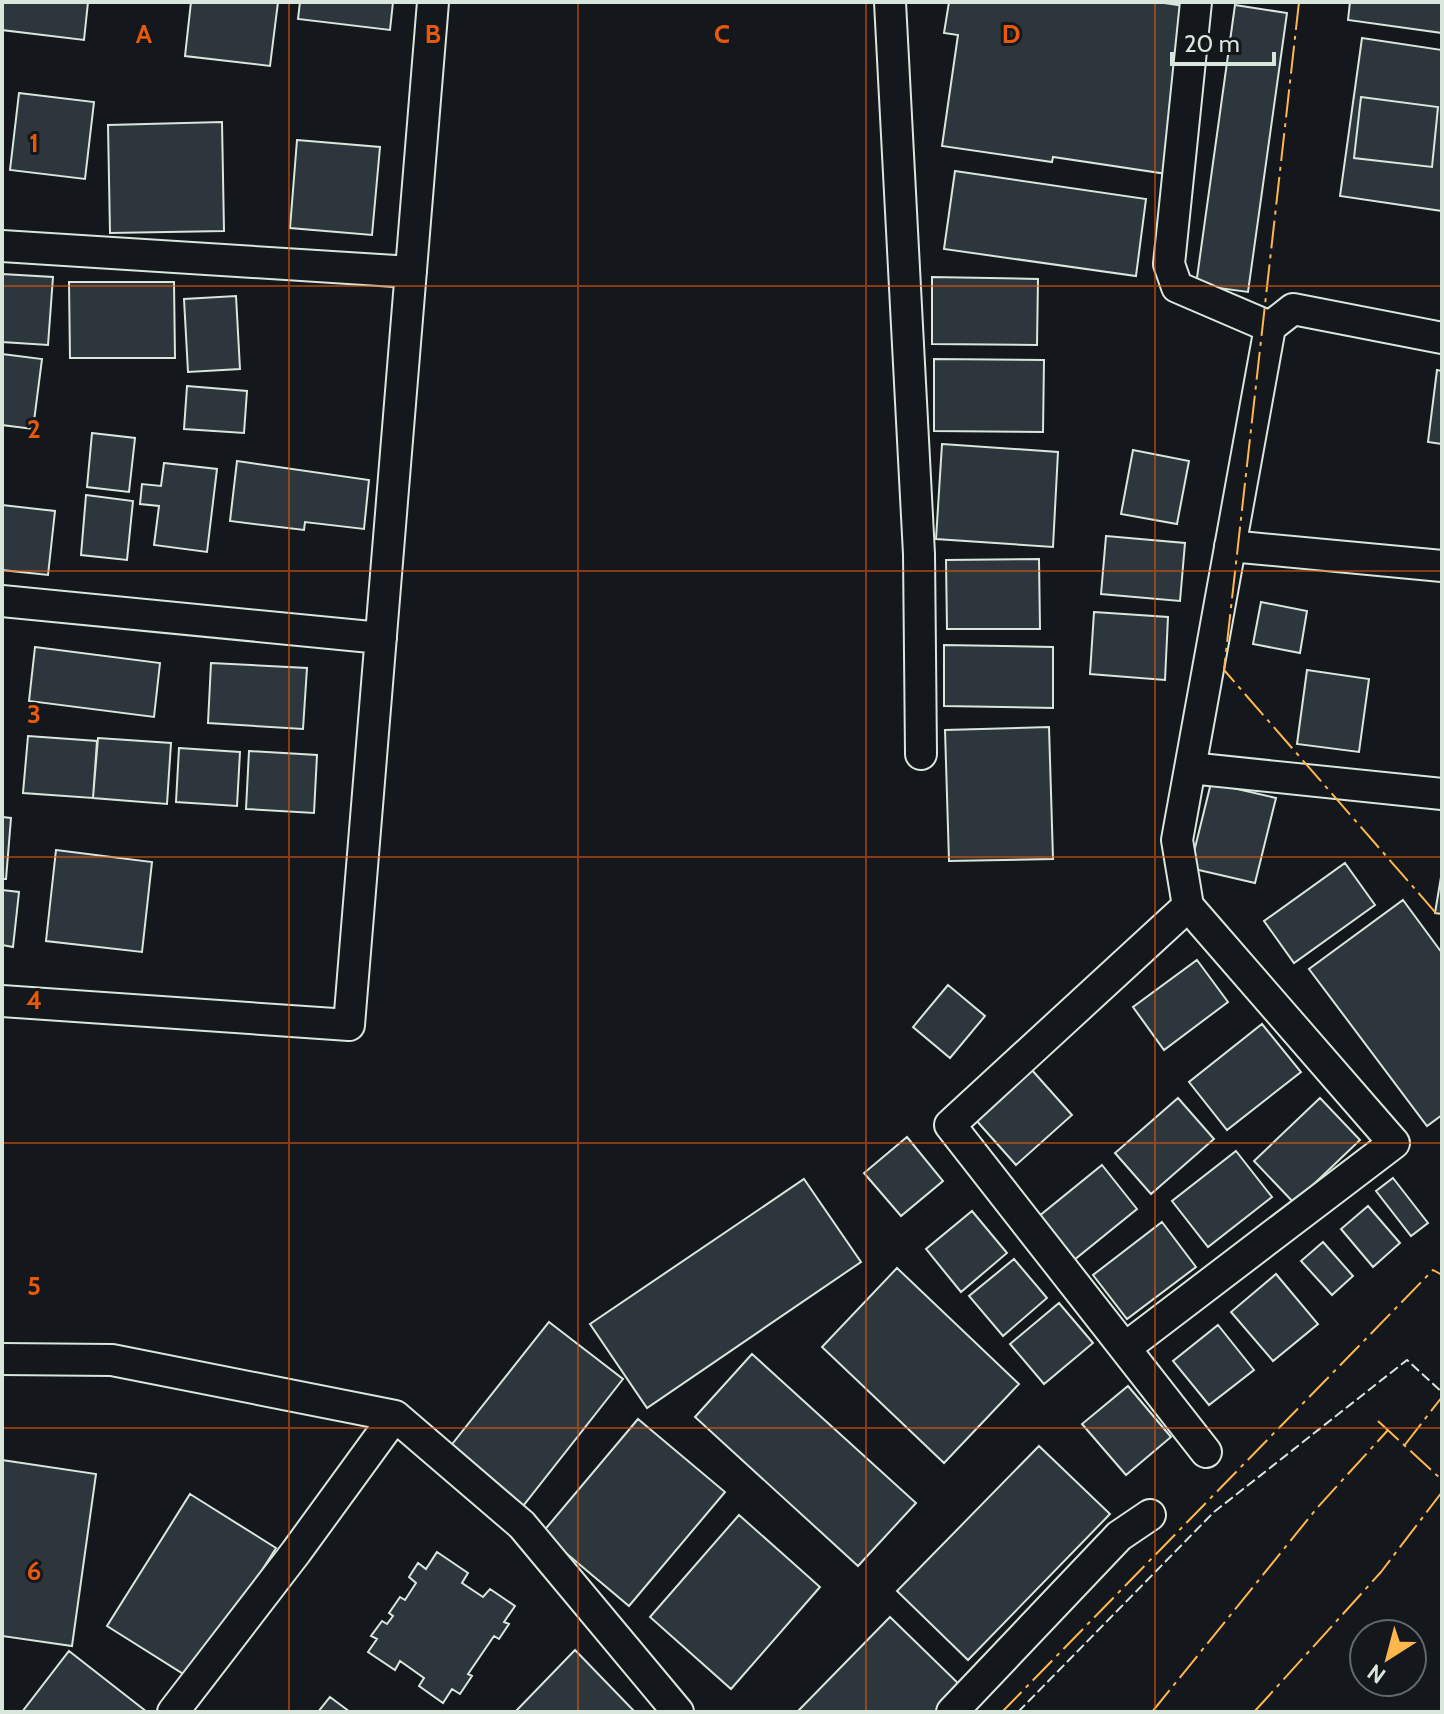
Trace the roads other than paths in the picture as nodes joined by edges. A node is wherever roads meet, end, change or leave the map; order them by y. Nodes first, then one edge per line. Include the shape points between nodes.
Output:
1 (433, 2) edge
2 (890, 2) edge
3 (1196, 2) edge
4 (2, 246) edge
5 (411, 272) junction
6 (1270, 327) junction
7 (1442, 338) edge
8 (1230, 546) junction
9 (1442, 566) edge
10 (2, 601) edge
11 (381, 638) junction
12 (921, 754) dead end
13 (1190, 768) junction
14 (1442, 794) edge
15 (1188, 906) junction
16 (2, 1001) edge
17 (1125, 1348) junction
18 (2, 1359) edge
19 (395, 1416) junction
20 (1206, 1452) dead end
21 (1150, 1515) dead end
22 (173, 1712) edge
23 (678, 1712) edge
24 (952, 1712) edge

1 - 5 street
2 - 12 street via 919,554
3 - 6 street via 1169,264 1177,287
4 - 5 street
5 - 11 street
6 - 7 street via 1293,309
6 - 8 street
8 - 9 street
8 - 13 street
10 - 11 street
11 - 16 street via 349,1025
13 - 14 street
13 - 15 street via 1177,840
15 - 17 street via 950,1125
15 - 17 street via 1394,1143
17 - 20 street
18 - 19 street via 112,1360
19 - 22 street
19 - 23 street via 522,1525
21 - 24 street via 1119,1536

